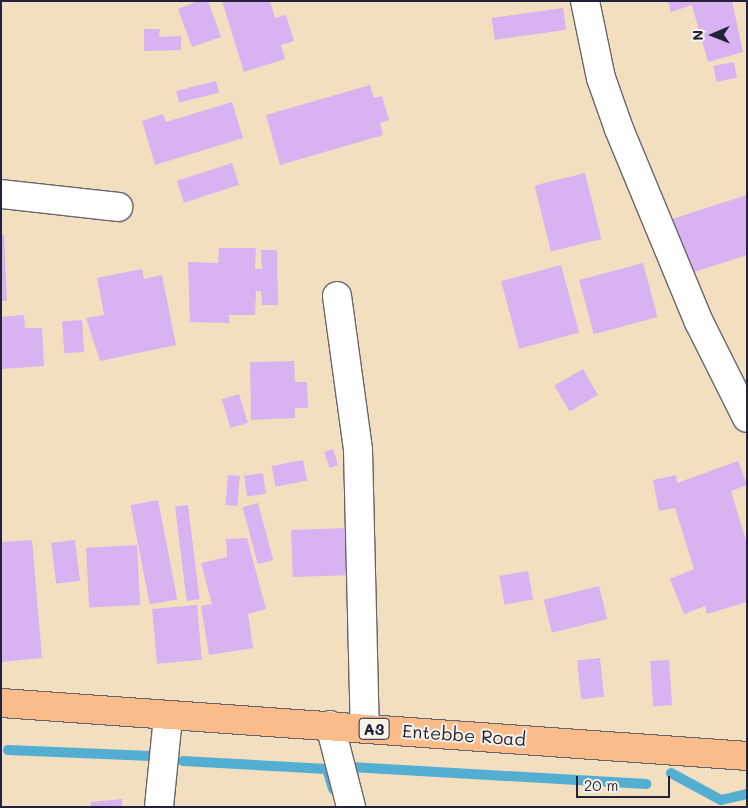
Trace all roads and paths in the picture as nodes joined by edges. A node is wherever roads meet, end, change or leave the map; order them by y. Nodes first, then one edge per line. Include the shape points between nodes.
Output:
1 (584, 1) edge
2 (1, 194) edge
3 (118, 207) dead end
4 (337, 296) dead end
5 (747, 418) edge
6 (1, 703) edge
7 (168, 717) junction
8 (330, 725) junction
9 (365, 728) junction
10 (747, 756) edge
11 (159, 807) edge
12 (351, 807) edge

1 - 5 street via 601,78 619,129 699,322
2 - 3 street
4 - 9 street via 358,450
6 - 7 main road, Entebbe Road / A3
7 - 8 main road, Entebbe Road / A3
7 - 11 street
8 - 9 main road, Entebbe Road / A3
8 - 12 street
9 - 10 main road, Entebbe Road / A3

